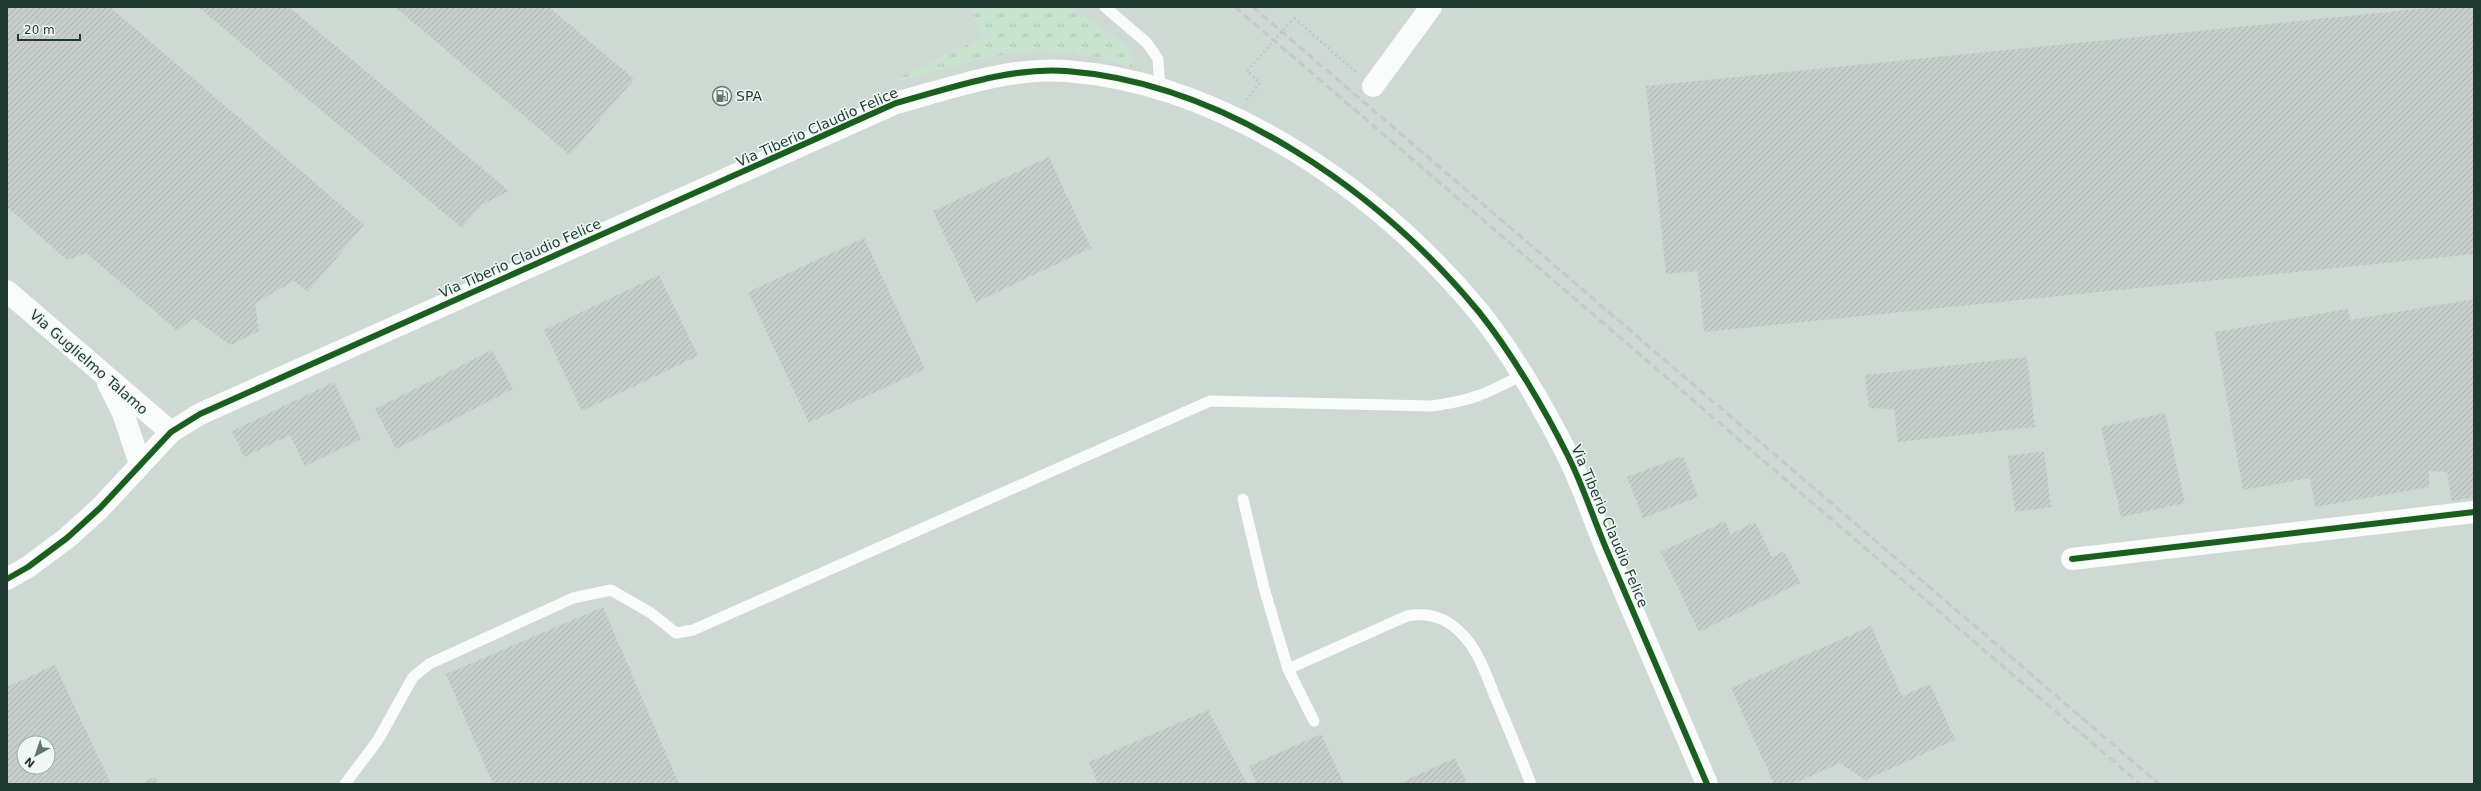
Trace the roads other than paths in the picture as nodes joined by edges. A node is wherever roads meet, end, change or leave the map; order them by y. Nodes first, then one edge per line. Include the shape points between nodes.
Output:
1 (1105, 7) edge
2 (1431, 7) edge
3 (1373, 86) road end
4 (1160, 90) junction
5 (7, 291) edge
6 (104, 374) junction
7 (1522, 375) junction
8 (171, 432) junction
9 (140, 464) junction
10 (1243, 499) dead end
11 (2474, 512) edge
12 (2072, 559) dead end
13 (7, 579) edge
14 (1288, 668) junction
15 (1314, 722) dead end
16 (345, 784) edge
17 (1532, 784) edge
18 (1707, 784) edge

1 - 4 lane via 1147,43 1158,59
2 - 3 street
4 - 7 street, Via Tiberio Claudio Felice via 1214,109 1263,131 1315,164 1375,209 1438,265 1481,314
4 - 8 street, Via Tiberio Claudio Felice via 1107,77 1064,71 1014,74 972,82 896,103 200,414
5 - 6 street, Via Guglielmo Talamo
6 - 8 street, Via Guglielmo Talamo
6 - 9 street via 123,413
7 - 16 lane via 1483,396 1431,406 1210,401 693,630 676,633 651,613 611,590 573,598 424,669 414,677 378,740
7 - 18 street, Via Tiberio Claudio Felice via 1568,456
8 - 9 street, Via Tiberio Claudio Felice
9 - 13 street, Via Tiberio Claudio Felice via 100,508 67,538
10 - 14 lane via 1259,567
11 - 12 street
14 - 15 lane
14 - 17 lane via 1407,616 1428,614 1436,617 1454,627 1472,646 1484,668

